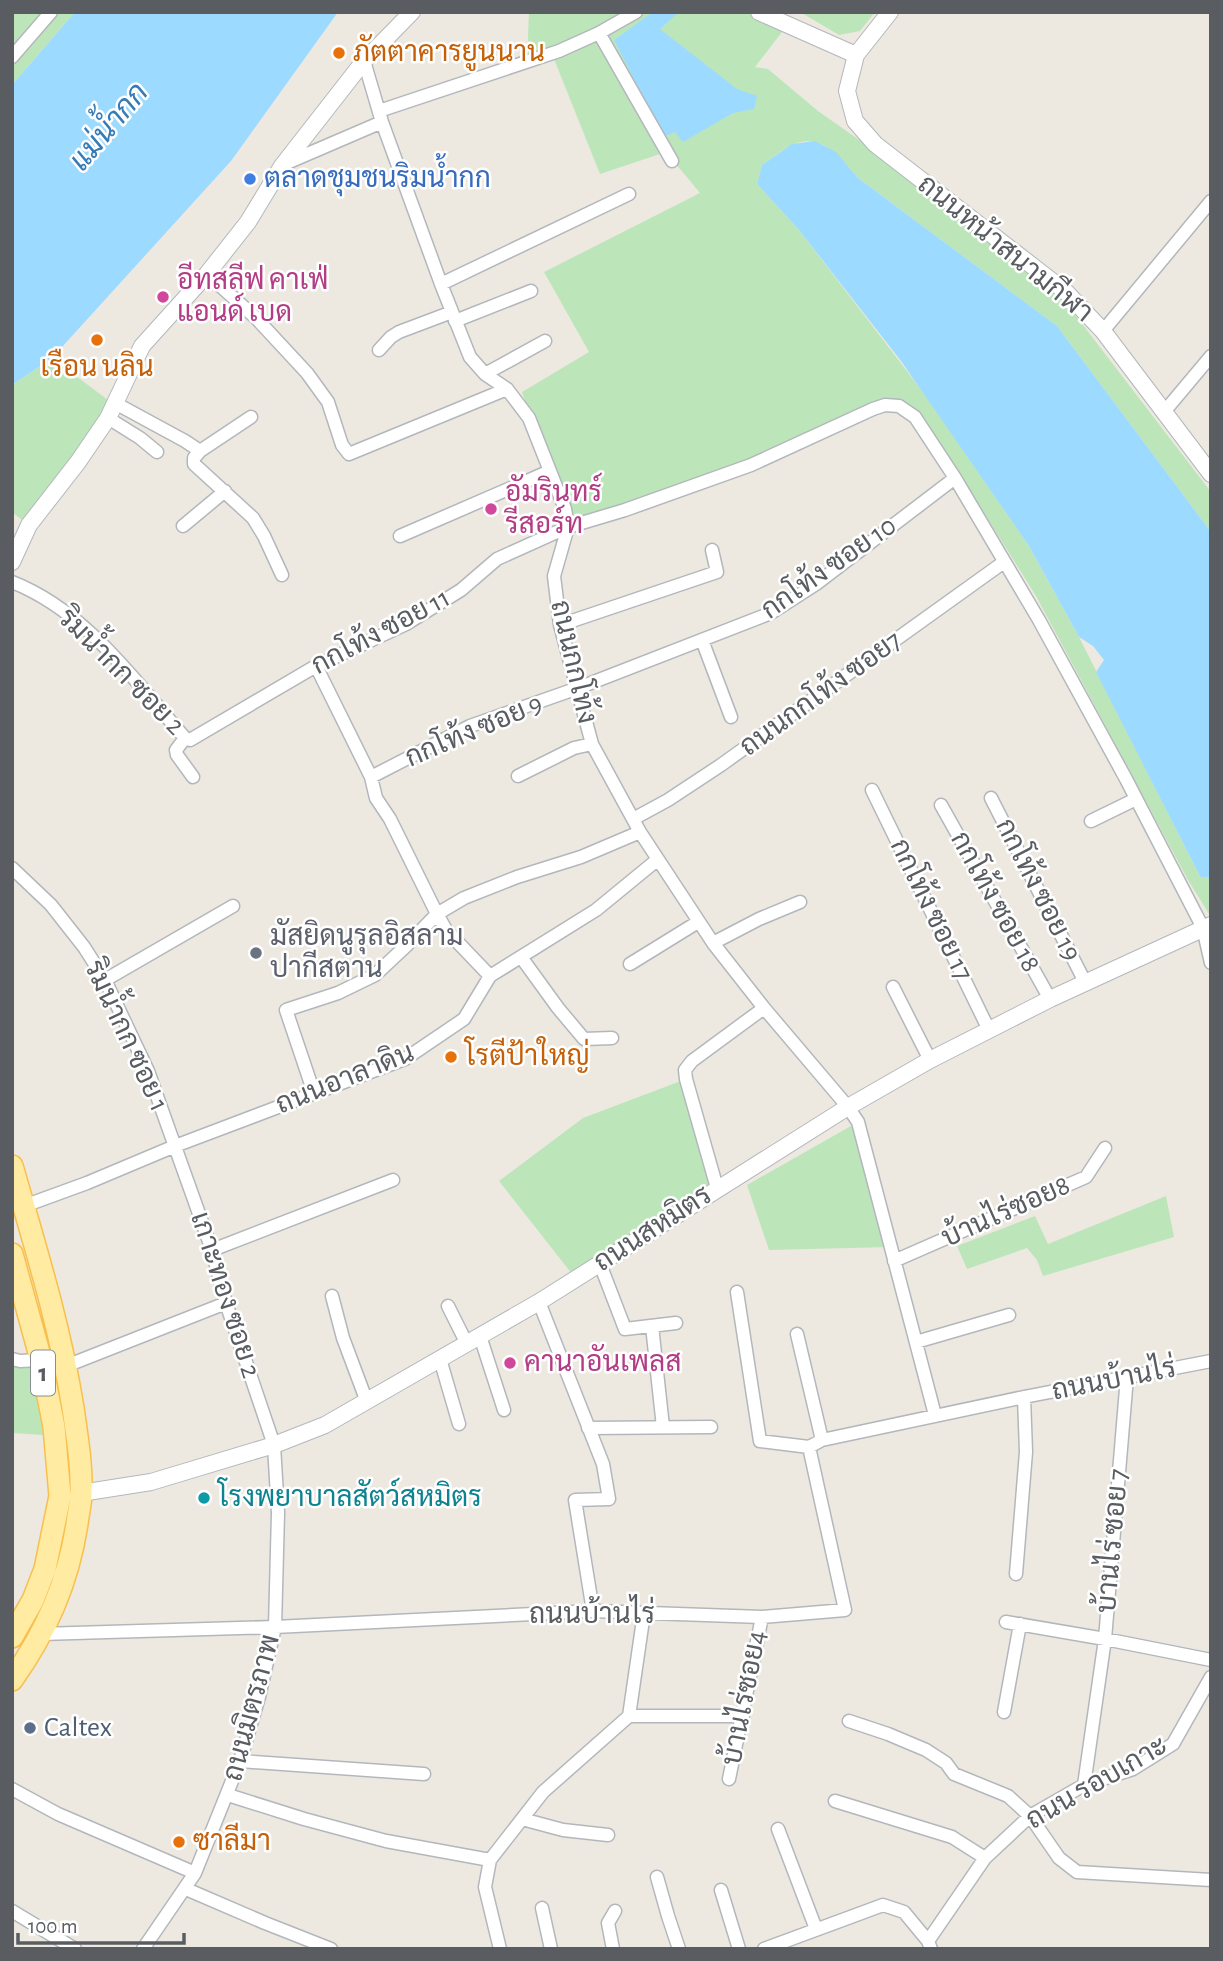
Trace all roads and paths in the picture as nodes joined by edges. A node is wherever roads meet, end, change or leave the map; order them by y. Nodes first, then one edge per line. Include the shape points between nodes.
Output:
1 (51, 12) edge
2 (412, 12) edge
3 (636, 12) edge
4 (760, 12) edge
5 (890, 12) edge
6 (599, 33) junction
7 (856, 55) junction
8 (12, 57) edge
9 (364, 61) junction
10 (380, 116) junction
11 (672, 161) dead end
12 (282, 166) junction
13 (629, 194) dead end
14 (1211, 201) edge
15 (207, 275) junction
16 (441, 284) junction
17 (531, 291) dead end
18 (453, 316) junction
19 (1103, 331) junction
20 (545, 341) dead end
21 (379, 349) dead end
22 (1211, 356) edge
23 (485, 374) junction
24 (508, 389) junction
25 (112, 410) junction
26 (1164, 412) junction
27 (251, 416) dead end
28 (200, 451) junction
29 (157, 452) dead end
30 (550, 471) junction
31 (1211, 474) edge
32 (955, 478) junction
33 (225, 491) junction
34 (183, 526) dead end
35 (568, 527) junction
36 (400, 536) dead end
37 (712, 550) dead end
38 (12, 562) edge
39 (1004, 562) junction
40 (282, 575) dead end
41 (12, 582) edge
42 (560, 625) junction
43 (702, 640) junction
44 (316, 666) junction
45 (578, 688) junction
46 (731, 717) dead end
47 (189, 738) junction
48 (592, 744) junction
49 (518, 776) dead end
50 (193, 777) dead end
51 (371, 777) junction
52 (872, 790) dead end
53 (991, 798) dead end
54 (1136, 799) junction
55 (941, 805) dead end
56 (633, 819) junction
57 (1091, 821) dead end
58 (640, 832) junction
59 (657, 860) junction
60 (12, 868) edge
61 (800, 902) dead end
62 (233, 906) dead end
63 (436, 914) junction
64 (698, 922) junction
65 (1207, 926) edge
66 (713, 943) junction
67 (521, 957) junction
68 (1211, 963) edge
69 (630, 964) dead end
70 (491, 976) junction
71 (105, 980) junction
72 (1085, 982) junction
73 (893, 987) dead end
74 (1050, 999) junction
75 (764, 1008) junction
76 (989, 1030) junction
77 (612, 1038) dead end
78 (930, 1060) junction
79 (314, 1093) junction
80 (848, 1107) junction
81 (175, 1146) junction
82 (1105, 1148) dead end
83 (12, 1166) edge
84 (393, 1180) dead end
85 (718, 1188) junction
86 (24, 1206) junction
87 (212, 1250) junction
88 (12, 1254) edge
89 (894, 1261) junction
90 (600, 1264) junction
91 (737, 1292) dead end
92 (332, 1296) dead end
93 (539, 1302) junction
94 (226, 1303) junction
95 (448, 1306) dead end
96 (1009, 1315) dead end
97 (676, 1323) dead end
98 (652, 1326) junction
99 (797, 1334) dead end
100 (473, 1340) junction
101 (916, 1342) junction
102 (12, 1359) edge
103 (440, 1359) junction
104 (41, 1360) junction
105 (1211, 1361) edge
106 (66, 1366) junction
107 (1127, 1377) junction
108 (1024, 1397) junction
109 (367, 1402) junction
110 (504, 1410) dead end
111 (935, 1415) junction
112 (459, 1424) dead end
113 (663, 1427) junction
114 (711, 1427) dead end
115 (588, 1428) junction
116 (822, 1440) junction
117 (274, 1445) junction
118 (809, 1447) junction
119 (81, 1493) junction
120 (60, 1496) junction
121 (1016, 1574) dead end
122 (593, 1611) junction
123 (644, 1614) junction
124 (762, 1617) junction
125 (1006, 1622) dead end
126 (1020, 1624) junction
127 (275, 1627) junction
128 (41, 1634) junction
129 (12, 1637) edge
130 (1105, 1639) junction
131 (1211, 1660) edge
132 (1211, 1677) edge
133 (12, 1680) edge
134 (1004, 1712) dead end
135 (629, 1716) junction
136 (743, 1716) junction
137 (849, 1721) dead end
138 (240, 1761) junction
139 (424, 1774) dead end
140 (729, 1779) dead end
141 (1084, 1785) junction
142 (12, 1789) edge
143 (228, 1795) junction
144 (835, 1801) dead end
145 (1030, 1816) junction
146 (522, 1819) junction
147 (778, 1829) dead end
148 (608, 1835) dead end
149 (985, 1858) junction
150 (491, 1860) junction
151 (195, 1873) junction
152 (657, 1877) dead end
153 (1211, 1880) edge
154 (186, 1889) junction
155 (721, 1890) dead end
156 (542, 1908) dead end
157 (12, 1911) edge
158 (615, 1911) dead end
159 (817, 1929) junction
160 (930, 1945) edge
161 (75, 1949) edge
162 (143, 1949) edge
163 (331, 1949) edge
164 (500, 1949) edge
165 (551, 1949) edge
166 (613, 1949) edge
167 (679, 1949) edge
168 (739, 1949) edge
169 (764, 1949) edge

1 - 8 street
2 - 9 street
3 - 6 street
4 - 7 street
5 - 7 street
6 - 10 street
6 - 11 street
7 - 19 street, ถนนหน้าสนามกีฬา via 847,91 855,121 875,144 1066,292
9 - 10 street
9 - 12 street
10 - 12 street
10 - 16 street
12 - 15 street via 248,222
13 - 16 street
14 - 19 street
15 - 24 street via 256,318 307,373 328,402 349,454
15 - 25 street via 142,346
16 - 18 street
17 - 18 street
18 - 21 street via 399,332
18 - 23 street via 470,357
19 - 26 street, ถนนหน้าสนามกีฬา
20 - 23 street
22 - 26 street
23 - 24 street
24 - 30 street via 528,418
25 - 28 street
25 - 29 street
25 - 38 street via 29,526
26 - 31 street, ถนนหน้าสนามกีฬา
27 - 28 street
28 - 33 street via 194,464
30 - 35 street
30 - 36 street
32 - 35 street, กกโท้ง ซอย 11 via 915,417 899,406 885,405 751,465
32 - 39 street, กกโท้ง ซอย 11
32 - 43 street, กกโท้ง ซอย 10 via 792,601
33 - 34 street
33 - 40 street via 253,518
35 - 42 street, ถนนกกโท้ง via 554,576
35 - 44 street, กกโท้ง ซอย 11 via 496,559 461,590 406,624
37 - 42 street via 717,572
39 - 54 street, กกโท้ง ซอย 11
39 - 56 street, ถนนกกโท้ง ซอย7 via 721,765
41 - 47 street, ริมน้ำกก ซอย 2 via 68,613
42 - 45 street, ถนนกกโท้ง
43 - 45 street, กกโท้ง ซอย 10
43 - 46 street
44 - 47 street, กกโท้ง ซอย 11
44 - 51 street
45 - 48 street, ถนนกกโท้ง
45 - 51 street, กกโท้ง ซอย 9 via 470,726
47 - 50 street via 176,750
48 - 49 street
48 - 56 street, ถนนกกโท้ง
51 - 63 street via 376,798
52 - 76 street, กกโท้ง ซอย 17
53 - 72 street, กกโท้ง ซอย 19
54 - 57 street
54 - 65 street, กกโท้ง ซอย 11
55 - 74 street, กกโท้ง ซอย 18
56 - 58 street, ถนนกกโท้ง
58 - 59 street, ถนนกกโท้ง
58 - 63 street via 506,881
59 - 64 street, ถนนกกโท้ง
59 - 67 street, ถนนอาลาดิน via 596,910
60 - 71 street, ริมน้ำกก ซอย 1 via 51,905
61 - 66 street
62 - 71 street
63 - 70 street
63 - 79 street via 375,975 286,1010
64 - 66 street, ถนนกกโท้ง
64 - 69 street
65 - 68 street
65 - 72 street, ถนนสหมิตร
66 - 75 street, ถนนกกโท้ง
67 - 70 street, ถนนอาลาดิน
67 - 77 street via 584,1039
70 - 79 street, ถนนอาลาดิน via 464,1018 405,1059
71 - 81 street, ริมน้ำกก ซอย 1 via 148,1071
72 - 74 street, ถนนสหมิตร
73 - 78 street
74 - 76 street, ถนนสหมิตร
75 - 80 street, ถนนกกโท้ง
75 - 85 street via 685,1070
76 - 78 street, ถนนสหมิตร
78 - 80 street, ถนนสหมิตร
79 - 81 street, ถนนอาลาดิน
80 - 85 street, ถนนสหมิตร
80 - 89 street via 858,1122
81 - 86 street, ถนนอาลาดิน
81 - 87 street, เกาะทอง ซอย 2
82 - 89 street, บ้านไร่ซอย8 via 1086,1177
83 - 86 main road, 1
84 - 87 street
85 - 90 street, ถนนสหมิตร
86 - 106 main road, 1
87 - 94 street, เกาะทอง ซอย 2
88 - 104 main road, 1
89 - 101 street
90 - 93 street, ถนนสหมิตร
90 - 98 street via 625,1329
91 - 118 street via 760,1441
92 - 109 street
93 - 100 street, ถนนสหมิตร
93 - 115 street
94 - 106 street
94 - 117 street, เกาะทอง ซอย 2
95 - 100 street
96 - 101 street
97 - 98 street
98 - 113 street
99 - 116 street
100 - 103 street, ถนนสหมิตร
100 - 110 street
101 - 111 street
102 - 104 street
103 - 109 street, ถนนสหมิตร
103 - 112 street
104 - 120 main road, 1 via 54,1427
105 - 107 street, ถนนบ้านไร่
106 - 119 main road, 1
107 - 108 street, ถนนบ้านไร่
107 - 130 street, บ้านไร่ ซอย 7
108 - 111 street, ถนนบ้านไร่
108 - 121 street via 1026,1452
109 - 117 street, ถนนสหมิตร
111 - 116 street, ถนนบ้านไร่
113 - 114 street
113 - 115 street
115 - 122 street via 603,1464 609,1499 575,1500
116 - 118 street, ถนนบ้านไร่
117 - 119 street, ถนนสหมิตร via 151,1482
117 - 127 street, ถนนมิตรภาพ via 278,1513
118 - 124 street, ถนนบ้านไร่ via 845,1610
119 - 120 main road
119 - 128 main road, 1 via 64,1582
120 - 129 main road, 1 via 45,1569
122 - 123 street, ถนนบ้านไร่
122 - 127 street, ถนนบ้านไร่
123 - 124 street, ถนนบ้านไร่
123 - 135 street
124 - 136 street, บ้านไร่ซอย4
125 - 126 street
126 - 130 street
126 - 134 street
127 - 128 street, ถนนบ้านไร่
127 - 138 street, ถนนมิตรภาพ
128 - 133 main road, 1
130 - 131 street, บ้านไร่ ซอย 7
130 - 141 street
132 - 141 street, ถนน รอบเกาะ via 1173,1744 1133,1769
135 - 136 street
135 - 146 street via 543,1792
136 - 140 street, บ้านไร่ซอย4
137 - 145 street via 926,1750 954,1774 1008,1796
138 - 139 street
138 - 143 street, ถนนมิตรภาพ
141 - 145 street, ถนน รอบเกาะ
142 - 151 street via 58,1814
143 - 150 street via 386,1841
143 - 151 street, ถนนมิตรภาพ
144 - 149 street via 952,1837
145 - 149 street, ถนน รอบเกาะ
145 - 153 street via 1059,1858 1077,1872
146 - 148 street
146 - 150 street
147 - 159 street
149 - 160 street, ถนน รอบเกาะ
150 - 164 street via 485,1887
151 - 154 street, ถนนมิตรภาพ
152 - 167 street
154 - 162 street, ถนนมิตรภาพ
154 - 163 street
155 - 168 street
156 - 165 street
157 - 161 street
158 - 166 street via 608,1923
159 - 160 street via 883,1905 904,1912
159 - 169 street

